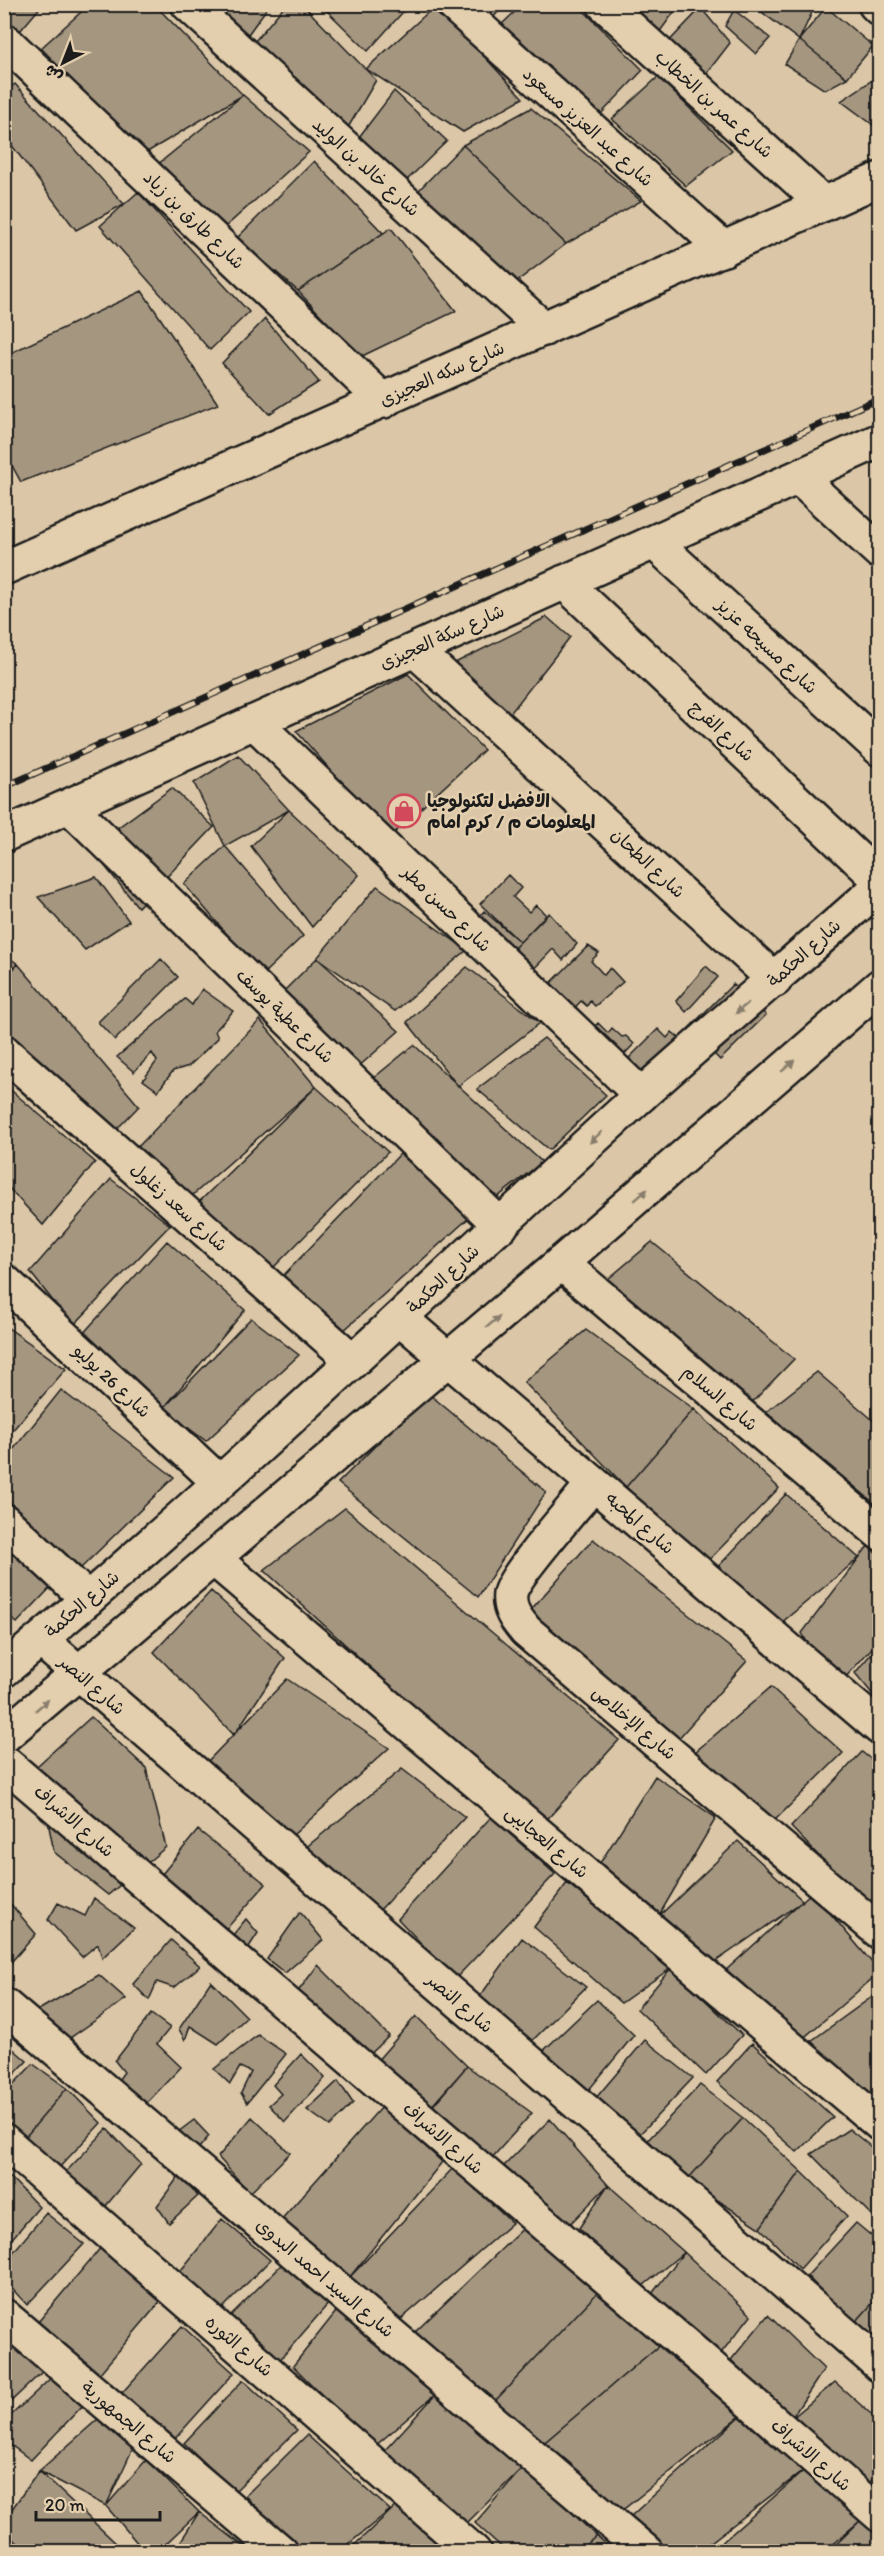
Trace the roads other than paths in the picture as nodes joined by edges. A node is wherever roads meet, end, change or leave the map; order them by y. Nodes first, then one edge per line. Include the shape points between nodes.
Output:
1 (188, 4) edge
2 (453, 4) edge
3 (604, 4) edge
4 (875, 4) edge
5 (879, 9) edge
6 (4, 40) edge
7 (879, 179) edge
8 (824, 204) junction
9 (724, 249) junction
10 (544, 329) junction
11 (384, 401) junction
12 (874, 450) edge
13 (798, 477) junction
14 (654, 542) junction
15 (879, 552) edge
16 (4, 568) edge
17 (564, 582) junction
18 (416, 650) junction
19 (254, 722) junction
20 (879, 749) edge
21 (69, 806) junction
22 (4, 835) edge
23 (879, 880) edge
24 (879, 886) edge
25 (775, 980) junction
26 (879, 986) edge
27 (4, 1052) edge
28 (641, 1095) junction
29 (501, 1226) junction
30 (561, 1263) junction
31 (4, 1281) edge
32 (400, 1318) junction
33 (448, 1360) junction
34 (353, 1361) junction
35 (219, 1482) junction
36 (593, 1484) junction
37 (4, 1521) edge
38 (879, 1533) edge
39 (214, 1559) junction
40 (88, 1599) junction
41 (41, 1640) junction
42 (4, 1670) edge
43 (79, 1673) junction
44 (879, 1728) edge
45 (4, 1736) edge
46 (4, 1762) edge
47 (879, 1932) edge
48 (4, 2005) edge
49 (879, 2124) edge
50 (4, 2141) edge
51 (4, 2316) edge
52 (879, 2365) edge
53 (879, 2514) edge
54 (281, 2552) edge
55 (474, 2552) edge
56 (646, 2552) edge

1 - 10 street, شارع خالد بن الوليد
2 - 9 street, شارع عبد العزيز مسعود
3 - 8 street, شارع عمر بن الخطاب
4 - 5 street
6 - 11 street, شارع طارق بن زياد
7 - 8 street, شارع سكه العجيزى
8 - 9 street, شارع سكه العجيزى
9 - 10 street, شارع سكه العجيزى
10 - 11 street, شارع سكه العجيزى
11 - 16 street, شارع سكه العجيزى
12 - 13 street, شارع سكة العجيزى
13 - 14 street, شارع سكة العجيزى
13 - 15 street
14 - 17 street, شارع سكة العجيزى
14 - 20 street, شارع مسيحه عزيز
17 - 18 street, شارع سكة العجيزى
17 - 23 street, شارع الفرج
18 - 19 street, شارع سكة العجيزى
18 - 25 street, شارع الطحان
19 - 21 street, شارع سكة العجيزى
19 - 28 street, شارع حسن مطر
21 - 22 street, شارع سكة العجيزى
21 - 29 street, شارع عطية يوسف
24 - 25 street, شارع الحكمة
25 -> 28 street, شارع الحكمة
30 -> 26 street
27 - 34 street, شارع سعد زغلول
28 -> 29 street, شارع الحكمة
29 - 32 street, شارع الحكمة
33 -> 30 street
30 - 38 street, شارع السلام
31 - 35 street, شارع 26 يوليو
32 - 33 street, شارع المحبه
32 - 34 street, شارع الحكمة
33 - 36 street, شارع المحبه
33 - 39 street
34 - 35 street, شارع الحكمة
35 - 40 street, شارع الحكمة
36 - 44 street, شارع المحبه
36 - 47 street, شارع الإخلاص via 521,1574 510,1593 512,1612 526,1631
37 - 40 street
39 - 43 street
39 - 49 street, شارع العجايبى
40 - 41 street, شارع الحكمة
41 - 42 street, شارع الحكمة
41 - 43 street, شارع النصر
45 -> 43 street
43 - 52 street, شارع النصر
46 - 53 street, شارع الاشراف
48 - 56 street, شارع السيد احمد البدوى
50 - 55 street, شارع الثوره
51 - 54 street, شارع الجمهورية

